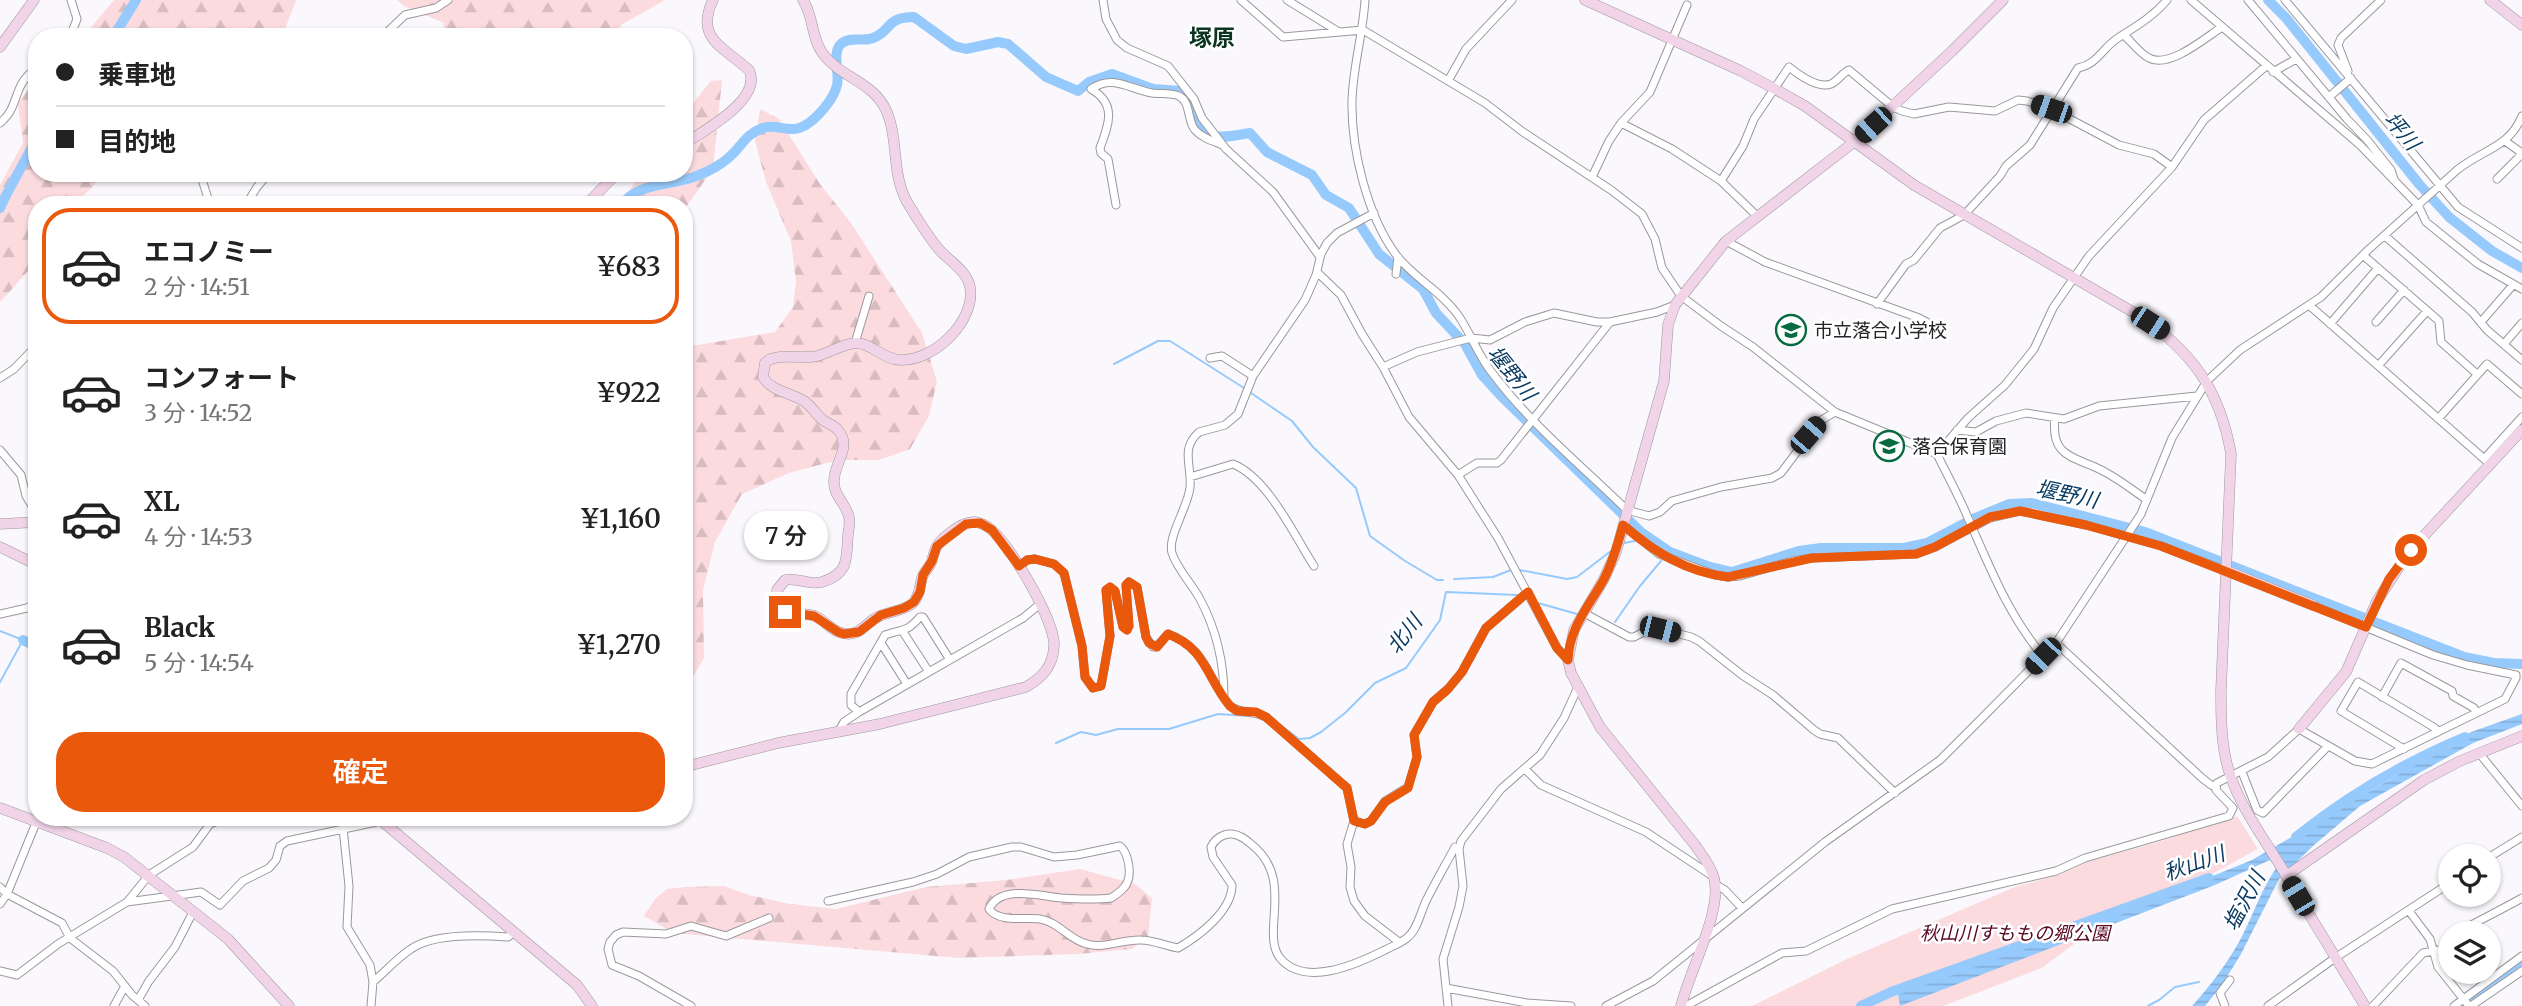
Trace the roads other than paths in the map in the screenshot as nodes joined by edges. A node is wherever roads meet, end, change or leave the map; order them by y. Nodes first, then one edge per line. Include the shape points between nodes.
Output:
1 (34, 0) edge
2 (71, 0) edge
3 (448, 0) edge
4 (713, 0) edge
5 (803, 0) edge
6 (1241, 0) edge
7 (1287, 0) edge
8 (1365, 0) edge
9 (1512, 0) edge
10 (1585, 0) edge
11 (2003, 0) edge
12 (2166, 0) edge
13 (2191, 0) edge
14 (2248, 0) edge
15 (2285, 0) edge
16 (2381, 0) edge
17 (2490, 0) edge
18 (1100, 1) edge
19 (1688, 5) dead end
20 (2522, 25) edge
21 (2222, 27) junction
22 (73, 28) edge
23 (391, 28) edge
24 (1363, 30) junction
25 (1339, 32) junction
26 (2124, 35) junction
27 (1672, 40) junction
28 (0, 47) edge
29 (2296, 59) junction
30 (2266, 66) junction
31 (2273, 72) junction
32 (28, 74) edge
33 (2350, 79) junction
34 (1448, 81) junction
35 (1775, 89) junction
36 (2331, 95) junction
37 (1893, 107) junction
38 (2051, 109) junction
39 (1198, 112) junction
40 (2522, 116) edge
41 (0, 123) edge
42 (1621, 123) junction
43 (1192, 125) junction
44 (693, 138) edge
45 (2505, 141) junction
46 (1854, 142) junction
47 (1222, 144) junction
48 (2522, 153) edge
49 (2172, 167) junction
50 (1592, 177) junction
51 (2497, 178) dead end
52 (1721, 181) junction
53 (608, 182) edge
54 (2396, 183) junction
55 (2438, 188) junction
56 (595, 196) edge
57 (1115, 205) dead end
58 (2418, 205) junction
59 (1374, 213) junction
60 (1964, 215) junction
61 (1757, 216) junction
62 (2385, 236) junction
63 (1726, 241) junction
64 (2522, 248) edge
65 (2363, 254) junction
66 (1320, 257) junction
67 (1398, 258) junction
68 (2378, 268) junction
69 (1317, 272) junction
70 (1396, 274) dead end
71 (2074, 279) junction
72 (2513, 285) junction
73 (2522, 289) edge
74 (2404, 290) junction
75 (869, 296) dead end
76 (1678, 301) junction
77 (1877, 304) junction
78 (2309, 306) junction
79 (2427, 311) junction
80 (1610, 322) junction
81 (2376, 322) dead end
82 (2481, 322) junction
83 (2522, 323) edge
84 (2330, 324) junction
85 (1932, 325) dead end
86 (1470, 339) junction
87 (855, 343) junction
88 (2504, 344) junction
89 (28, 354) edge
90 (1210, 358) dead end
91 (2522, 360) edge
92 (2378, 366) junction
93 (1384, 367) junction
94 (2477, 374) junction
95 (1253, 376) junction
96 (0, 378) edge
97 (2207, 381) junction
98 (2522, 394) edge
99 (2197, 396) junction
100 (1835, 412) junction
101 (2522, 417) edge
102 (2055, 418) junction
103 (1533, 419) junction
104 (2438, 419) junction
105 (1957, 430) junction
106 (2522, 430) edge
107 (0, 450) edge
108 (1937, 454) junction
109 (2487, 462) junction
110 (1458, 475) junction
111 (1191, 477) junction
112 (28, 499) edge
113 (2147, 500) junction
114 (1625, 518) junction
115 (28, 522) edge
116 (0, 524) edge
117 (1972, 527) junction
118 (2127, 535) junction
119 (0, 547) edge
120 (28, 561) edge
121 (1019, 566) junction
122 (1314, 566) dead end
123 (2227, 570) junction
124 (1528, 592) junction
125 (1040, 604) junction
126 (2312, 605) joint
127 (28, 607) edge
128 (1584, 613) junction
129 (0, 614) edge
130 (2366, 627) junction
131 (903, 632) junction
132 (881, 643) junction
133 (2056, 643) junction
134 (2043, 656) junction
135 (950, 660) junction
136 (1568, 660) junction
137 (929, 672) junction
138 (907, 684) junction
139 (1578, 687) junction
140 (2382, 697) junction
141 (1224, 699) junction
142 (859, 712) junction
143 (2476, 713) junction
144 (2299, 729) junction
145 (839, 731) junction
146 (2438, 732) junction
147 (2522, 736) edge
148 (2328, 746) junction
149 (2403, 749) junction
150 (2479, 753) junction
151 (693, 765) edge
152 (1525, 769) junction
153 (2242, 772) junction
154 (2232, 777) junction
155 (2216, 787) junction
156 (1895, 793) junction
157 (2522, 806) edge
158 (0, 808) edge
159 (28, 816) edge
160 (1354, 821) junction
161 (34, 826) edge
162 (54, 826) edge
163 (209, 826) edge
164 (351, 826) edge
165 (390, 826) edge
166 (343, 828) junction
167 (2522, 837) edge
168 (1455, 847) dead end
169 (2501, 850) edge
170 (149, 875) junction
171 (2286, 876) junction
172 (1715, 881) junction
173 (0, 887) edge
174 (2438, 891) edge
175 (7, 894) junction
176 (172, 895) junction
177 (2522, 898) edge
178 (828, 901) dead end
179 (127, 902) junction
180 (0, 904) edge
181 (1742, 908) junction
182 (2409, 911) junction
183 (193, 912) junction
184 (768, 918) dead end
185 (2480, 921) edge
186 (513, 932) junction
187 (70, 938) junction
188 (1703, 940) junction
189 (1399, 942) junction
190 (2438, 949) edge
191 (2433, 950) junction
192 (2522, 956) edge
193 (2335, 958) junction
194 (0, 971) edge
195 (2522, 971) edge
196 (2230, 980) dead end
197 (373, 982) junction
198 (125, 986) junction
199 (1446, 988) junction
200 (2463, 998) junction
201 (138, 1000) junction
202 (114, 1006) edge
203 (145, 1006) edge
204 (289, 1006) edge
205 (371, 1006) edge
206 (592, 1006) edge
207 (691, 1006) edge
208 (1448, 1006) edge
209 (1571, 1006) edge
210 (1605, 1006) edge
211 (1683, 1006) edge
212 (2225, 1006) edge
213 (2268, 1006) edge
214 (2366, 1006) edge
215 (2454, 1006) edge
216 (2470, 1006) edge

1 - 28 street
2 - 22 street via 77,19
3 - 23 street via 436,8 405,15
4 - 44 street via 706,14 708,31 749,69 752,84 732,111
5 - 87 street via 816,41 831,63 881,101 890,119 901,189 936,246 968,280 970,290 963,318 944,342 920,358 888,358
6 - 25 street via 1283,37
7 - 25 street
8 - 24 street
9 - 34 street via 1466,49
10 - 27 street
11 - 37 street
12 - 26 street
13 - 21 street
14 - 29 street
15 - 33 street
16 - 33 street via 2338,45
17 - 20 street
18 - 39 street via 1116,40 1168,66
19 - 27 street
21 - 26 street via 2171,59 2151,59
21 - 30 street
24 - 25 street
24 - 34 street
24 - 59 street via 1353,117
26 - 38 street via 2097,60 2078,68
27 - 35 street
27 - 42 street via 1650,92
29 - 31 street
29 - 36 street
30 - 31 street
30 - 49 street via 2204,120
31 - 54 street via 2360,145
32 - 41 street
33 - 36 street
33 - 55 street
34 - 50 street
35 - 37 street via 1790,67 1806,79 1826,85 1850,70
35 - 46 street
35 - 52 street
36 - 54 street via 2391,170
37 - 38 street via 1914,114 1950,107 1995,111 2018,100
37 - 46 street
38 - 49 street via 2119,145 2154,154
38 - 60 street via 2030,145
39 - 43 street
39 - 47 street
40 - 45 street
42 - 50 street
42 - 52 street
43 - 47 street via 1202,137
43 - 57 street via 1185,103 1177,96 1144,92 1115,81 1090,89 1108,107 1100,148 1108,159
45 - 48 street
45 - 55 street via 2470,159
46 - 60 street
46 - 61 street
47 - 66 street via 1273,192
48 - 51 street
49 - 71 street via 2089,256
50 - 76 street via 1642,214
52 - 61 street
53 - 56 street
54 - 58 street
55 - 58 street
55 - 64 street via 2458,207
58 - 62 street
58 - 72 street via 2426,222 2456,249
59 - 66 street via 1337,233
59 - 67 street
60 - 71 street
60 - 77 street via 1940,228
61 - 63 street
62 - 65 street
62 - 82 street
63 - 76 street
63 - 77 street via 1765,262
65 - 68 street
65 - 78 street
66 - 69 street
67 - 70 street
67 - 86 street via 1446,301
68 - 74 street
68 - 84 street
69 - 93 street via 1341,295
69 - 95 street via 1305,300
71 - 97 street via 2162,331
71 - 105 street via 2053,308 2034,349 2005,385
72 - 73 street
72 - 82 street
74 - 79 street
74 - 81 street
75 - 87 street
76 - 80 street via 1657,312
76 - 100 street via 1753,347
76 - 114 street via 1668,325 1664,381
77 - 85 street
78 - 84 street
78 - 97 street via 2249,343
79 - 92 street
79 - 94 street via 2439,321 2441,342
80 - 86 street via 1554,313 1490,340
80 - 103 street
82 - 88 street
83 - 88 street
84 - 92 street
86 - 93 street via 1417,352
86 - 103 street via 1489,369
87 - 121 street via 821,356 769,359 763,368 769,385 806,402 838,431 844,451 834,482 849,518 845,565 819,583 785,580 777,590 779,607 788,614 814,616 838,632 859,632 881,615 914,602 937,546 973,522 992,530
88 - 91 street
89 - 96 street
90 - 95 street via 1222,356
92 - 104 street
93 - 110 street via 1409,417
94 - 98 street via 2487,364
94 - 104 street
95 - 111 street via 1238,414 1225,425 1192,438 1187,448
97 - 99 street
97 - 123 street via 2227,430 2231,454
99 - 102 street via 2124,402
99 - 113 street via 2172,439
100 - 108 street
100 - 114 street via 1820,421 1781,473 1772,478 1721,487 1672,501 1649,516
101 - 109 street
102 - 105 street via 2026,413 1976,432
102 - 113 street via 2054,438 2066,455 2105,472
103 - 110 street via 1502,460 1477,463
103 - 114 street
104 - 109 street
105 - 108 street
106 - 109 street
107 - 112 street via 21,475
108 - 117 street
109 - 130 street via 2408,553 2389,579
110 - 124 street
111 - 122 street via 1233,464 1251,474
111 - 141 street via 1172,554 1200,598 1218,643
113 - 118 street
114 - 117 street via 1659,554 1728,577 1812,558 1916,554
114 - 128 street via 1616,552
115 - 116 street
117 - 118 street via 1990,517 2020,511
117 - 134 street via 2001,594
118 - 123 street
118 - 133 street
119 - 120 street
121 - 125 street
121 - 141 street via 1035,559 1054,564 1064,573 1085,677 1093,688 1101,686 1108,656 1106,590 1115,591 1127,630 1129,582 1137,587 1149,643 1157,647 1168,634 1189,645 1200,655
123 - 126 street
123 - 154 street via 2221,720
124 - 136 street
124 - 160 street via 1486,628 1462,672 1433,702 1414,735 1417,757 1408,788 1385,802 1371,821
125 - 135 street
125 - 145 street via 1055,643 1048,669 1038,680 1026,687
126 - 130 street
127 - 129 street
128 - 136 street via 1574,630
128 - 156 street via 1629,637 1653,627 1690,636 1814,730 1838,738
130 - 143 street via 2433,655 2515,675 2505,699
130 - 144 street via 2346,672
131 - 132 street via 889,633
131 - 135 street via 923,617
131 - 137 street
132 - 138 street
132 - 142 street via 851,694 851,705
133 - 134 street
133 - 155 street
134 - 156 street via 1940,760
135 - 137 street
136 - 139 street
137 - 138 street
138 - 142 street
139 - 152 street via 1553,738
139 - 172 street via 1600,727 1695,845
140 - 143 street via 2401,663 2452,691
140 - 146 street
140 - 149 street via 2358,682 2341,711
141 - 160 street via 1237,711 1256,712 1272,721 1347,788
142 - 145 street
143 - 146 street
144 - 148 street
144 - 153 street via 2268,757
145 - 151 street
146 - 149 street
147 - 150 street
148 - 149 street via 2362,764
148 - 153 street via 2263,813 2257,810
150 - 157 street
150 - 171 street via 2424,780
152 - 172 street via 1541,785 1646,832
152 - 199 street via 1501,789 1461,841 1463,886 1443,959
153 - 154 street
154 - 155 street
154 - 171 street
155 - 211 street via 2233,808 2229,816 2085,858 2056,871 1892,909 1806,951 1782,953
156 - 181 street
158 - 159 street
160 - 189 street via 1347,844 1354,901 1364,916
161 - 175 street
162 - 170 street via 107,848
163 - 170 street via 193,847
164 - 166 street
165 - 186 street
166 - 176 street via 287,841 269,868 243,881 220,905 201,892
166 - 197 street via 349,886 347,927 370,965
167 - 169 street
168 - 189 street via 1413,932
170 - 176 street
170 - 179 street
171 - 193 street
172 - 181 street
172 - 188 street via 1714,905
173 - 175 street
174 - 182 street
175 - 180 street
175 - 187 street via 62,923
176 - 179 street
176 - 183 street
177 - 185 street
178 - 189 street via 912,882 969,857 1012,847 1054,857 1120,846 1127,855 1127,883 1111,898 1025,893 999,898 989,909 997,916 1053,922 1087,944 1143,940 1178,948 1230,900 1232,885 1211,847 1229,834 1243,837 1258,849 1272,872 1274,944 1291,968 1322,972
179 - 187 street
181 - 188 street
182 - 191 street
182 - 193 street
183 - 201 street
183 - 204 street via 228,939
184 - 207 street via 726,936 691,926 666,934 623,932 610,942 612,965
186 - 197 street via 508,937 433,939 411,948
186 - 206 street via 577,985
187 - 194 street via 17,975
187 - 198 street
188 - 210 street via 1653,981
188 - 211 street
190 - 191 street
191 - 200 street via 2438,967
191 - 214 street via 2423,953
192 - 200 street
193 - 213 street
193 - 214 street
195 - 216 street
196 - 212 street via 2220,993
197 - 205 street
198 - 201 street
198 - 202 street
199 - 208 street
199 - 209 street
200 - 215 street
200 - 216 street
201 - 203 street

